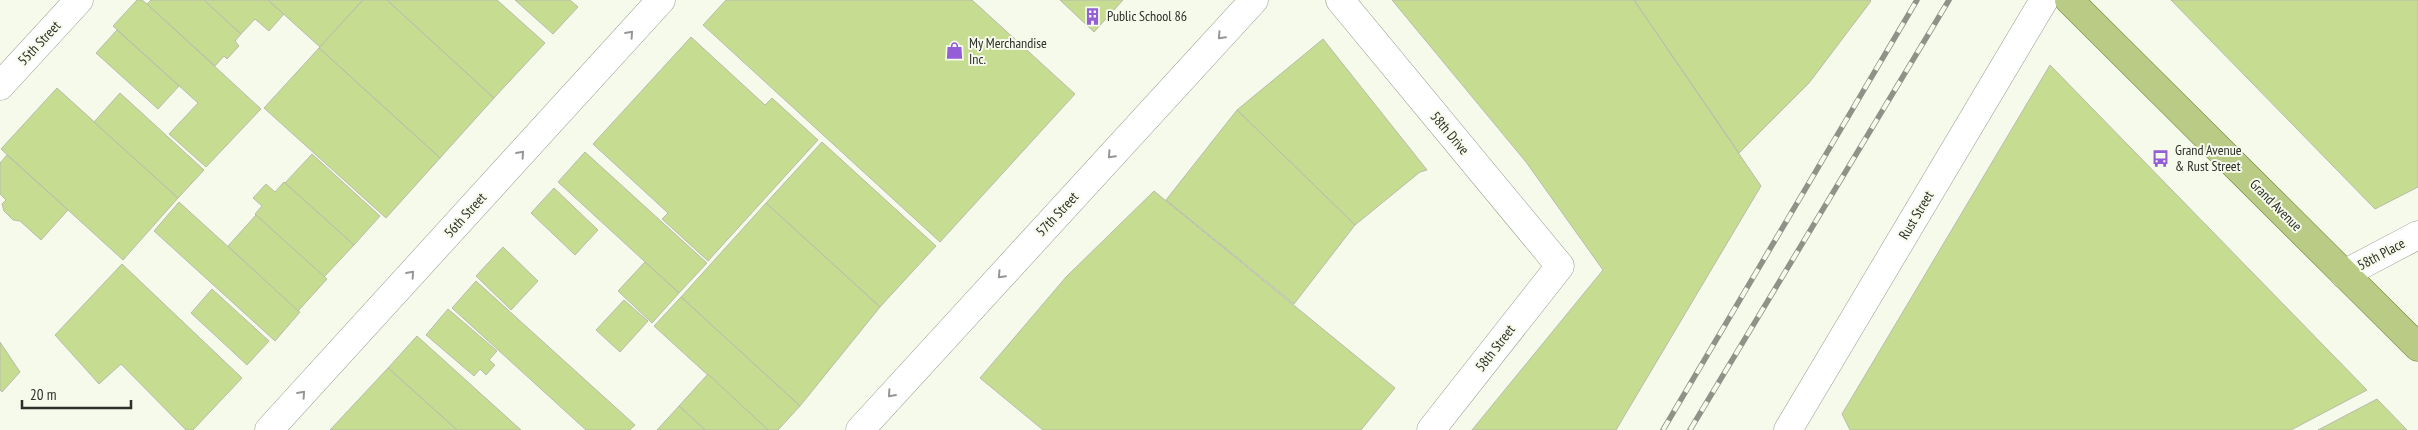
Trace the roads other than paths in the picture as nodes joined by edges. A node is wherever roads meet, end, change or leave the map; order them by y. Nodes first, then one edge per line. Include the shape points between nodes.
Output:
1 (79, 0) edge
2 (661, 0) edge
3 (1254, 0) edge
4 (1340, 0) edge
5 (2044, 0) edge
6 (2069, 0) edge
7 (0, 86) edge
8 (2418, 235) edge
9 (1560, 266) joint
10 (2344, 274) junction
11 (2418, 347) edge
12 (269, 430) edge
13 (860, 430) edge
14 (1431, 430) edge
15 (1788, 430) edge

1 - 7 street, 55th Street
12 -> 2 street, 56th Street
3 -> 13 street, 57th Street
4 - 9 street, 58th Drive
5 - 15 street, Rust Street
6 - 10 main road, Grand Avenue
8 - 10 street, 58th Place
9 - 14 street, 58th Street
10 - 11 main road, Grand Avenue

